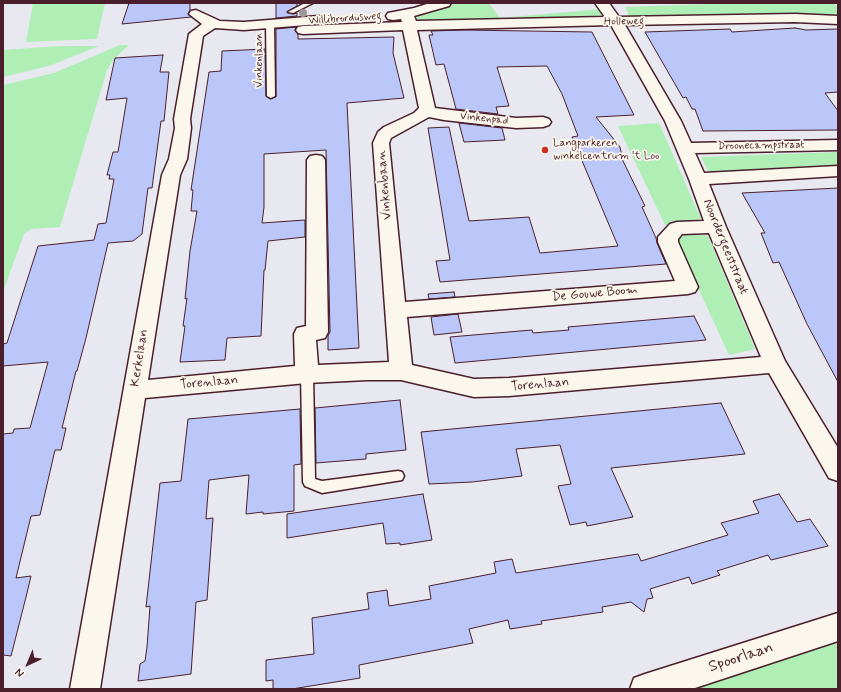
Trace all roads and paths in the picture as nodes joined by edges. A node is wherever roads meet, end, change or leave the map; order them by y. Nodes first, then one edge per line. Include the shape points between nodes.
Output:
1 (291, 3) edge
2 (310, 3) edge
3 (444, 3) edge
4 (602, 3) edge
5 (409, 13) edge
6 (291, 17) junction
7 (202, 18) edge
8 (838, 20) edge
9 (616, 22) junction
10 (270, 24) junction
11 (303, 30) dead end
12 (271, 96) dead end
13 (425, 111) junction
14 (543, 122) dead end
15 (838, 145) edge
16 (684, 148) junction
17 (316, 160) dead end
18 (838, 171) edge
19 (698, 179) junction
20 (716, 227) junction
21 (397, 310) junction
22 (775, 364) junction
23 (401, 371) junction
24 (307, 374) junction
25 (135, 390) junction
26 (838, 470) edge
27 (398, 476) dead end
28 (838, 627) edge
29 (85, 689) edge
30 (644, 689) edge

1 - 6 lane
2 - 6 lane
3 - 5 street, Willibrordusweg
4 - 9 street, Noordergeeststraat
5 - 6 street, Willibrordusweg
5 - 9 street, Holleweg via 487,22
5 - 11 street, Holleweg
5 - 13 street via 427,107
6 - 10 street, Willibrordusweg
7 - 10 street, Willibrordusweg via 211,32
7 - 25 street, Kerkelaan via 196,34 178,159 171,175
8 - 9 street, Holleweg via 795,18
9 - 16 street, Noordergeeststraat via 673,121
10 - 12 lane, Vinkenlaan
13 - 14 street, Vinkenpad via 516,123
13 - 21 street, Vinkenbaan via 420,116 390,130 382,143
15 - 16 street, Droonecampstraat
16 - 19 street, Noordergeeststraat
17 - 24 street via 317,332 305,334
18 - 19 street
19 - 20 street, Noordergeeststraat
20 - 21 street, De Gouwe Boom via 677,228 668,237 688,287
20 - 22 street, Noordergeeststraat
21 - 23 street, Vinkenbaan
22 - 23 street, Torenlaan via 509,388 474,388
22 - 26 street, Noordergeeststraat
23 - 24 street, Torenlaan via 367,370
24 - 25 street, Torenlaan
24 - 27 lane via 309,482 322,488
25 - 29 street, Kerkelaan
28 - 30 street, Spoorlaan

